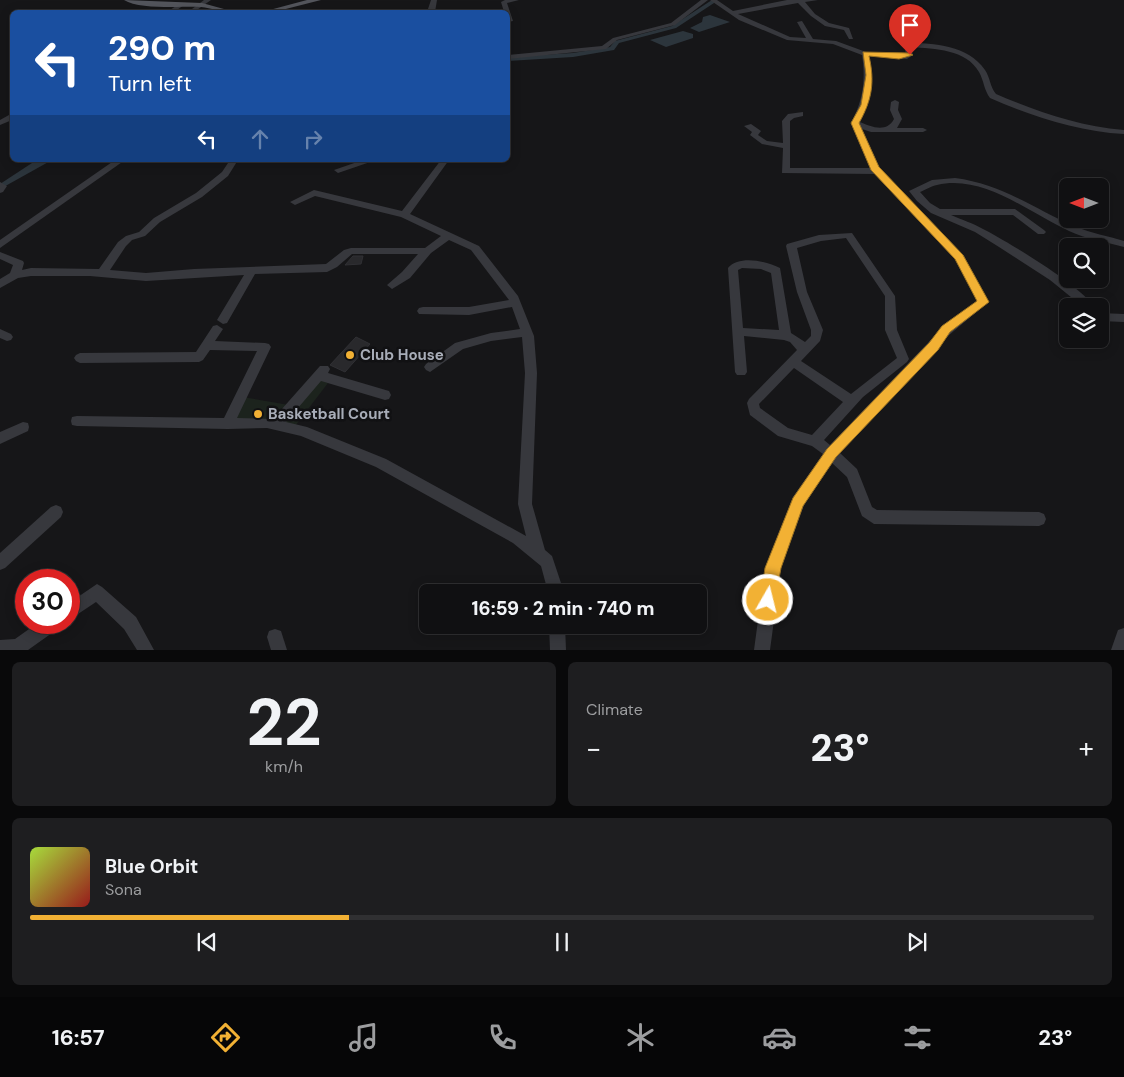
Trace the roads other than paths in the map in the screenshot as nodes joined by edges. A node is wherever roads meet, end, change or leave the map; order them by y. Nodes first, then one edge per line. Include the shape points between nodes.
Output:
1 (128, 0) edge
2 (317, 0) edge
3 (516, 0) edge
4 (705, 0) edge
5 (713, 0) edge
6 (799, 0) edge
7 (814, 0) edge
8 (205, 3) edge
9 (181, 5) junction
10 (173, 10) edge
11 (194, 10) edge
12 (225, 10) edge
13 (274, 10) edge
14 (507, 10) edge
15 (732, 13) junction
16 (800, 22) dead end
17 (851, 38) dead end
18 (810, 40) junction
19 (865, 54) junction
20 (510, 57) edge
21 (895, 102) dead end
22 (800, 114) dead end
23 (855, 123) junction
24 (748, 126) dead end
25 (887, 130) junction
26 (923, 130) dead end
27 (1124, 132) edge
28 (787, 146) junction
29 (118, 162) edge
30 (233, 162) edge
31 (365, 162) edge
32 (444, 162) edge
33 (338, 170) dead end
34 (878, 171) junction
35 (295, 202) dead end
36 (937, 212) junction
37 (404, 215) junction
38 (1042, 232) dead end
39 (447, 236) junction
40 (1124, 244) edge
41 (0, 245) edge
42 (427, 250) junction
43 (0, 254) edge
44 (103, 272) junction
45 (251, 272) junction
46 (15, 275) junction
47 (0, 284) edge
48 (392, 285) dead end
49 (1078, 298) edge
50 (516, 302) junction
51 (423, 311) dead end
52 (1109, 317) edge
53 (1124, 318) edge
54 (526, 332) junction
55 (738, 332) junction
56 (786, 336) junction
57 (207, 345) junction
58 (803, 350) junction
59 (80, 358) dead end
60 (792, 361) junction
61 (430, 368) dead end
62 (741, 372) dead end
63 (385, 395) dead end
64 (852, 401) junction
65 (77, 420) dead end
66 (228, 424) junction
67 (275, 425) junction
68 (23, 427) dead end
69 (0, 438) edge
70 (815, 441) junction
71 (831, 453) junction
72 (56, 512) dead end
73 (1039, 519) dead end
74 (539, 555) junction
75 (0, 563) edge
76 (553, 584) edge
77 (80, 604) edge
78 (36, 634) edge
79 (557, 634) edge
80 (1124, 636) edge
81 (0, 648) edge
82 (146, 650) edge
83 (558, 650) edge
84 (762, 650) edge
85 (1119, 650) edge

1 - 9 main road
2 - 13 main road
3 - 14 street via 504,2
4 - 20 street via 673,24 615,39 604,48
5 - 15 street
6 - 7 street
6 - 15 street
6 - 17 street via 827,25 847,29
8 - 9 main road
8 - 11 street
8 - 12 main road
9 - 10 street
15 - 18 street via 789,39
16 - 18 street
18 - 19 street via 834,42
19 - 23 street via 870,75 865,105
19 - 27 street via 907,57 910,55 908,45 958,51 981,69 993,96 1037,116 1066,124
21 - 25 street via 898,119 896,125
22 - 28 street via 786,121
23 - 25 street via 871,130
23 - 34 street
24 - 28 street via 757,131 754,134 758,140
25 - 26 street
28 - 34 street via 785,171
29 - 41 street
30 - 44 street via 225,174 199,195 157,220 142,234 129,238
31 - 33 street
32 - 37 street
34 - 71 street via 960,258 984,302 946,329
35 - 37 street via 314,193
36 - 38 street via 1015,212
36 - 40 street via 922,203 914,191 936,183 966,180 986,185 1074,230
36 - 49 street via 979,231
37 - 39 street
39 - 42 street
39 - 50 street via 475,248
42 - 45 street via 351,250 344,253 333,267
42 - 48 street via 406,275
43 - 46 street via 19,263
44 - 45 street via 146,277
44 - 46 street
45 - 57 street
46 - 47 street
50 - 51 street via 462,314
50 - 54 street
52 - 53 street
54 - 61 street via 459,346
54 - 74 street via 531,373 525,504
55 - 56 street
55 - 56 street via 733,268 740,265 767,267 776,271
55 - 62 street
56 - 58 street via 797,339
57 - 59 street via 198,357
57 - 66 street via 265,346
58 - 60 street
58 - 64 street via 816,338 817,330 802,292 792,246 819,238 849,235 890,296 891,330 903,358
60 - 64 street
60 - 70 street via 753,403 754,411 790,435
63 - 67 street via 321,372
64 - 70 street
65 - 66 street
66 - 67 street
67 - 74 street via 302,431 381,463 518,538
68 - 69 street
70 - 71 street
71 - 73 street via 852,473 867,511 874,517
71 - 84 street via 798,502 773,568
72 - 75 street
74 - 76 street via 546,561
77 - 82 street via 97,592 130,623
78 - 81 street via 18,647
79 - 83 street
80 - 85 street

